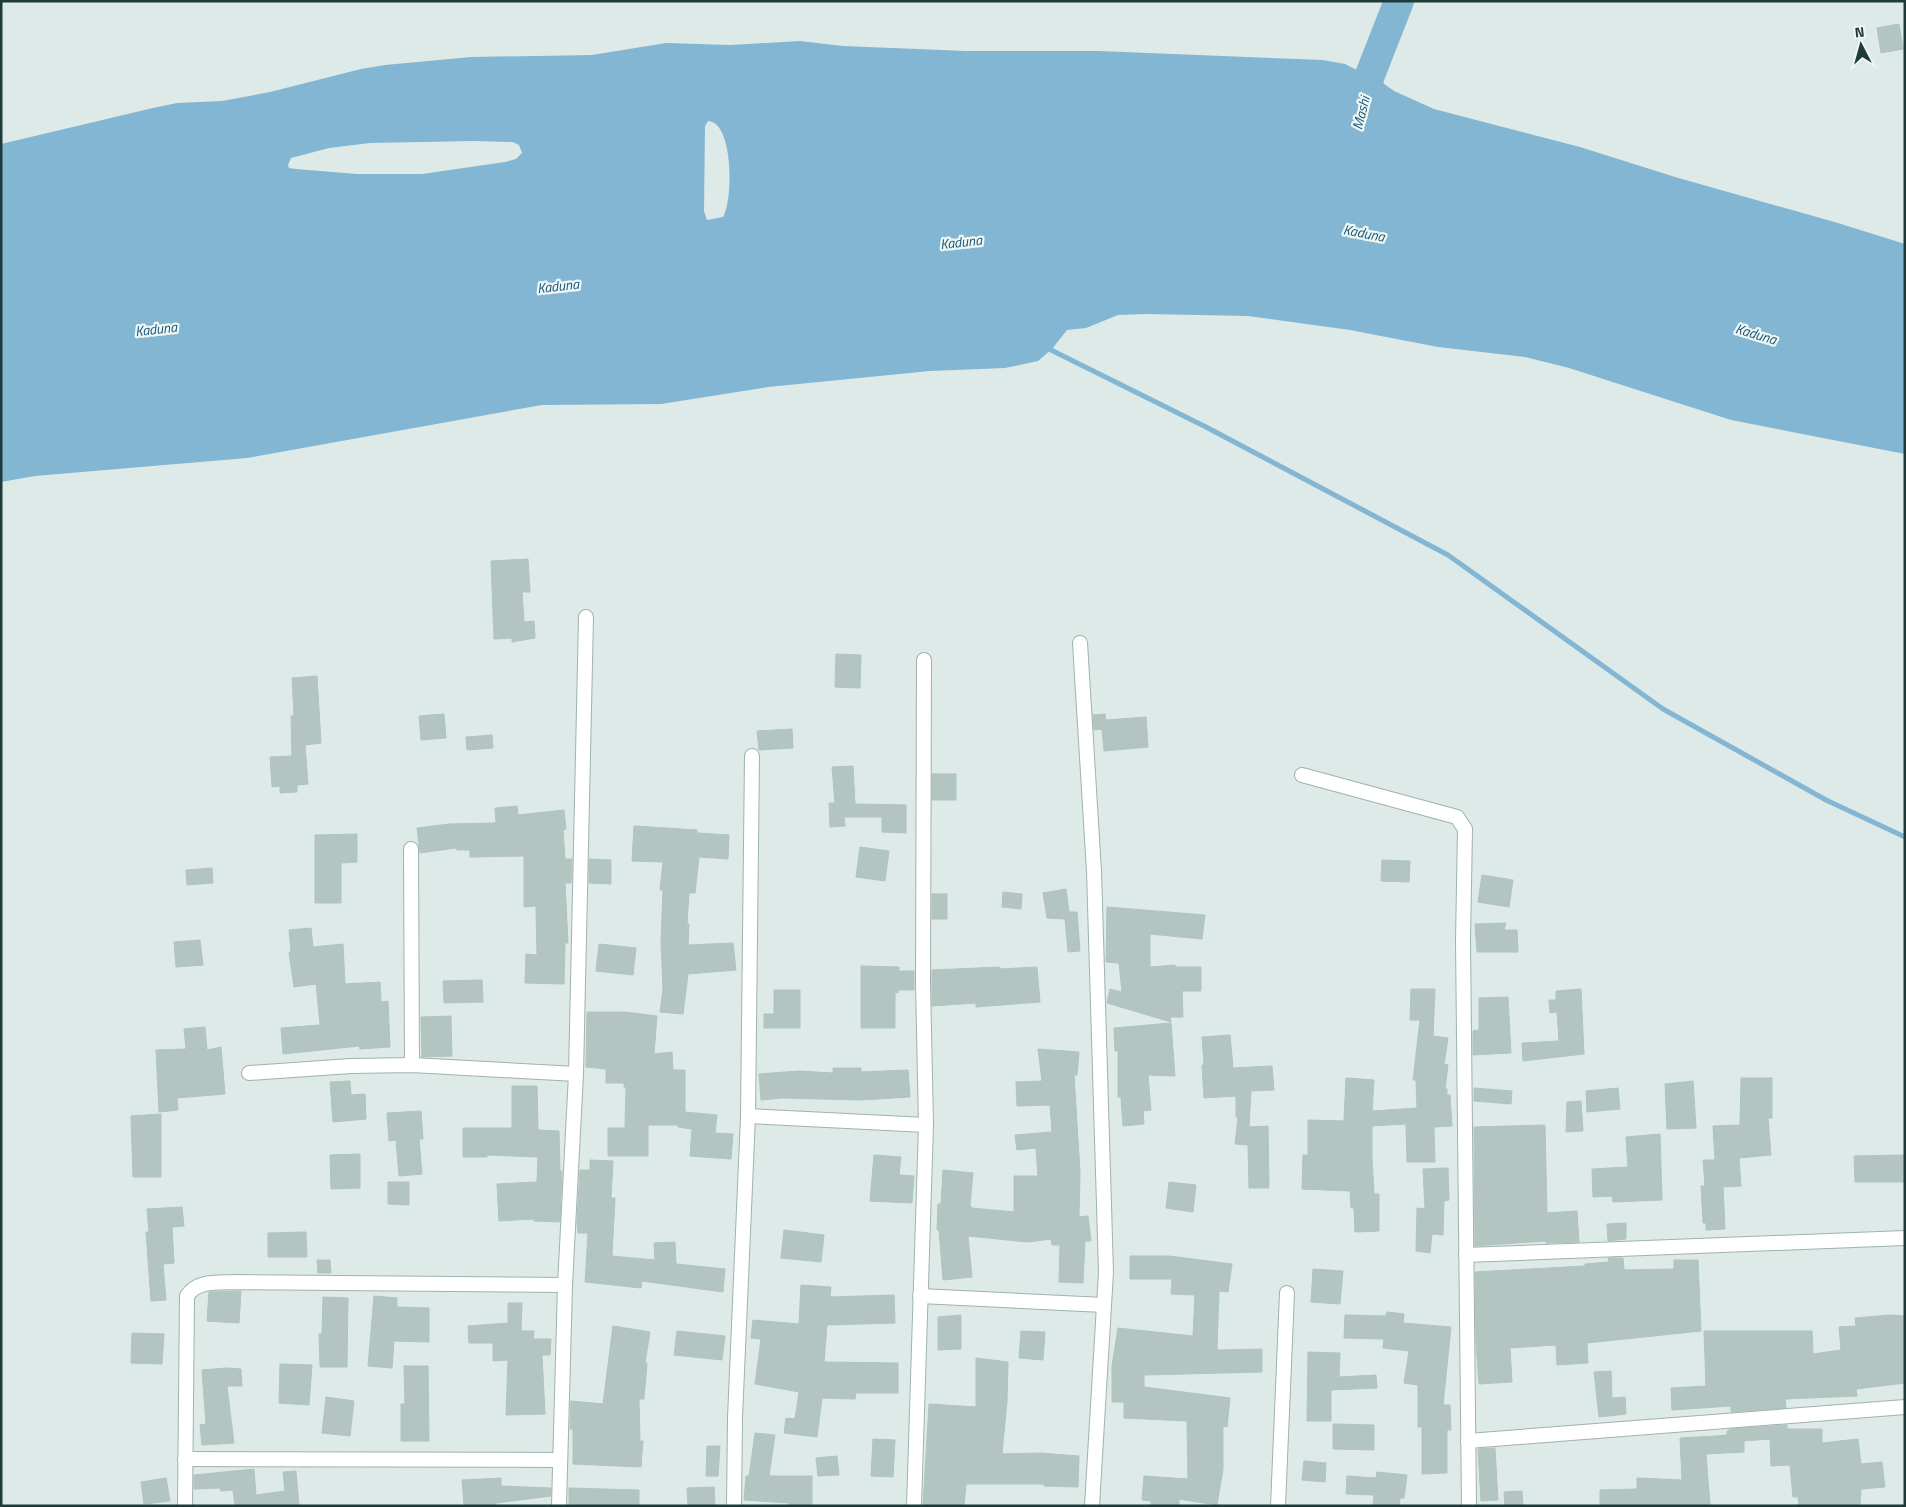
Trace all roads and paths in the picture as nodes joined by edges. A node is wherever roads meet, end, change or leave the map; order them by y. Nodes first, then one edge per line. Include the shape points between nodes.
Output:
1 (586, 617) dead end
2 (1080, 643) dead end
3 (924, 660) dead end
4 (752, 756) dead end
5 (1302, 775) dead end
6 (411, 849) dead end
7 (412, 1064) junction
8 (249, 1073) dead end
9 (576, 1074) junction
10 (748, 1116) junction
11 (926, 1125) junction
12 (1905, 1238) edge
13 (1466, 1255) junction
14 (565, 1285) junction
15 (1287, 1292) dead end
16 (920, 1296) junction
17 (1104, 1305) junction
18 (1905, 1407) edge
19 (1468, 1441) junction
20 (185, 1459) junction
21 (559, 1460) junction
22 (185, 1506) edge
23 (559, 1506) edge
24 (734, 1506) edge
25 (914, 1506) edge
26 (1092, 1506) edge
27 (1278, 1506) edge
28 (1469, 1506) edge

1 - 9 street
2 - 17 street via 1094,881 1106,1272
3 - 11 street
4 - 10 street
5 - 13 street via 1457,817 1465,829
6 - 7 street
7 - 8 street
7 - 9 street
9 - 14 street
10 - 11 street
10 - 24 street
11 - 16 street
12 - 13 street
13 - 19 street
14 - 20 street via 236,1282 192,1288 187,1296
14 - 21 street
15 - 27 street
16 - 17 street
16 - 25 street
17 - 26 street
18 - 19 street
19 - 28 street
20 - 21 street
20 - 22 street
21 - 23 street

